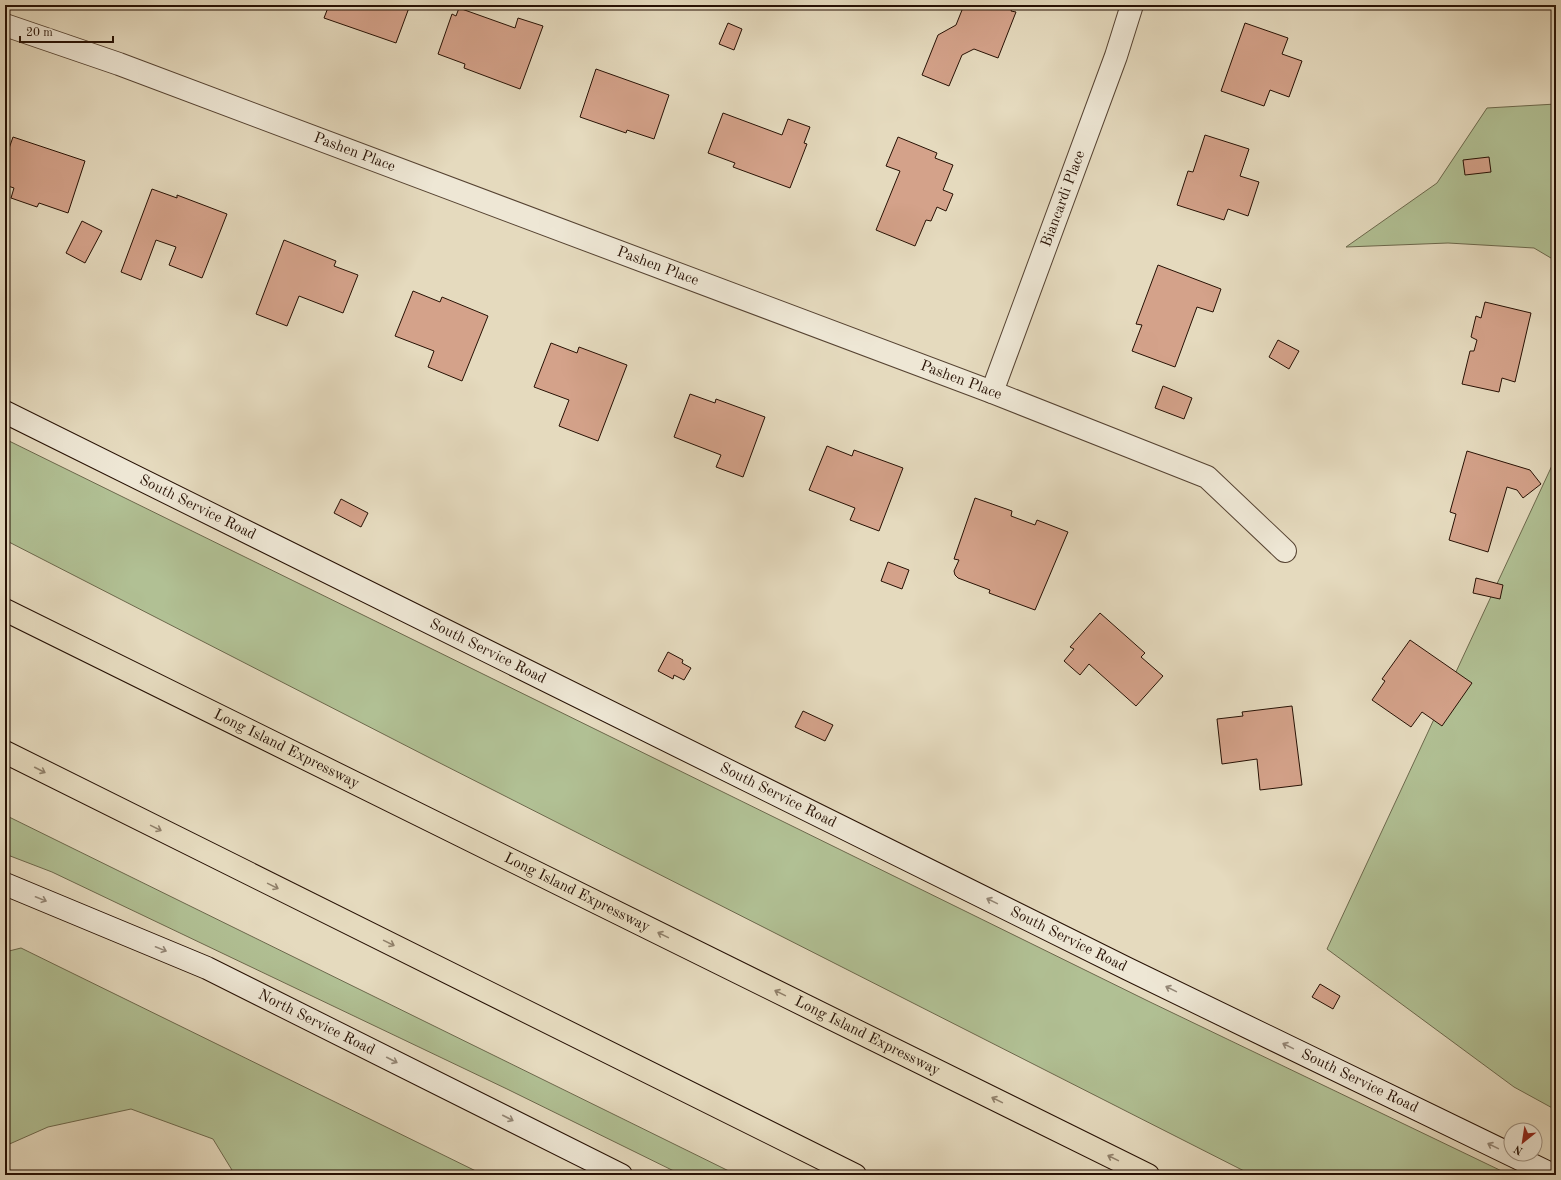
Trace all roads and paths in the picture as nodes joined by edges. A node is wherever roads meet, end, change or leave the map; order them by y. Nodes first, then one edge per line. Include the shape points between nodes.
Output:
1 (1132, 5) edge
2 (5, 25) edge
3 (992, 392) junction
4 (5, 412) edge
5 (1285, 550) dead end
6 (5, 610) edge
7 (5, 752) edge
8 (5, 884) edge
9 (621, 1175) edge
10 (855, 1175) edge
11 (1148, 1175) edge
12 (1553, 1175) edge

1 - 3 main road, Biancardi Place via 1116,56
2 - 3 main road, Pashen Place via 119,64
3 - 5 main road, Pashen Place via 1207,477
12 -> 4 main road, South Service Road via 1114,962
11 -> 6 highway, Long Island Expressway
7 -> 10 highway
8 -> 9 main road, North Service Road via 207,968

